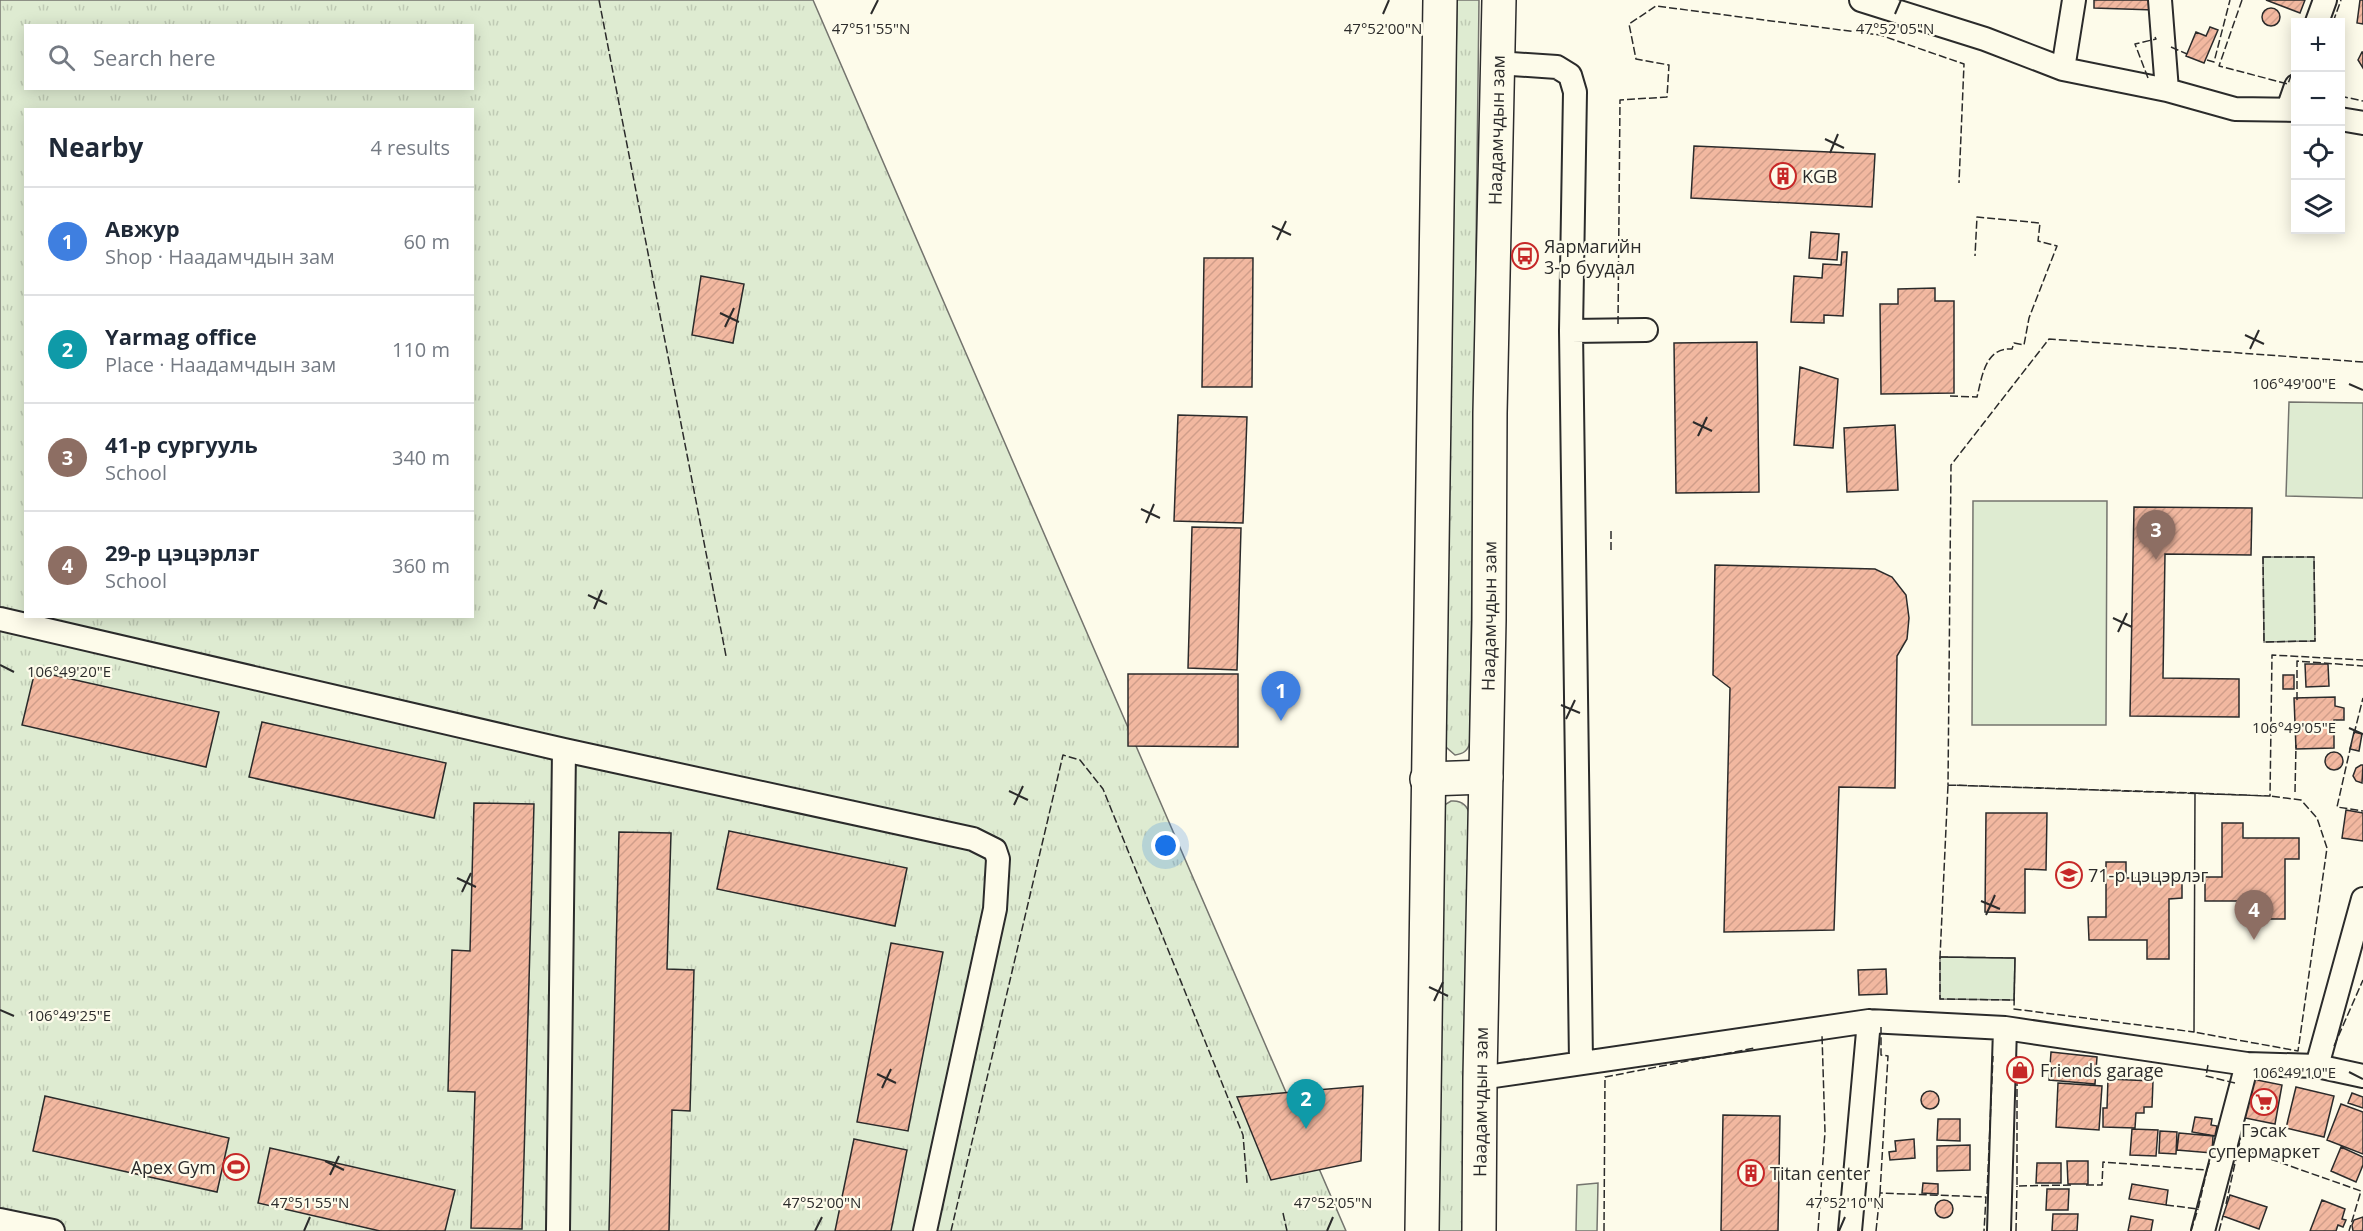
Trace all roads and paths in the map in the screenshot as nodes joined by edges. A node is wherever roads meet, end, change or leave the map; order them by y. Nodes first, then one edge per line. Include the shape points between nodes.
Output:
1 (1440, 0) edge
2 (1499, 0) edge
3 (1861, 0) edge
4 (2074, 0) edge
5 (2160, 0) edge
6 (2325, 0) edge
7 (1892, 4) edge
8 (2318, 18) edge
9 (1497, 63) junction
10 (2063, 69) junction
11 (2167, 90) junction
12 (2291, 110) edge
13 (2345, 120) edge
14 (2363, 123) edge
15 (1646, 330) dead end
16 (1571, 331) junction
17 (0, 619) edge
18 (564, 750) junction
19 (1486, 777) junction
20 (1427, 778) junction
21 (2363, 899) edge
22 (1869, 1021) junction
23 (2005, 1028) junction
24 (1581, 1062) junction
25 (2247, 1064) junction
26 (2317, 1066) junction
27 (2363, 1076) edge
28 (1480, 1078) junction
29 (0, 1220) edge
30 (53, 1231) edge
31 (558, 1231) edge
32 (926, 1231) edge
33 (1422, 1231) edge
34 (1479, 1231) edge
35 (1850, 1231) edge
36 (1999, 1231) edge
37 (2203, 1231) edge

1 - 20 highway
2 - 9 highway, Наадамчдын зам
3 - 7 street
4 - 10 street
5 - 11 street
6 - 8 street
7 - 10 street
9 - 16 street via 1557,67 1570,75 1575,92
9 - 19 highway, Наадамчдын зам
10 - 11 street
11 - 12 street via 2235,109
13 - 14 street
15 - 16 street
16 - 24 street
17 - 18 street
18 - 31 street
18 - 32 street via 973,839 995,850 995,909
19 - 20 highway
19 - 28 highway, Наадамчдын зам
20 - 33 highway
21 - 26 street
22 - 23 street
22 - 24 street
22 - 35 street
23 - 25 street
23 - 36 street
24 - 28 street
25 - 26 street
25 - 37 street
26 - 27 street
28 - 34 highway, Наадамчдын зам
29 - 30 street

